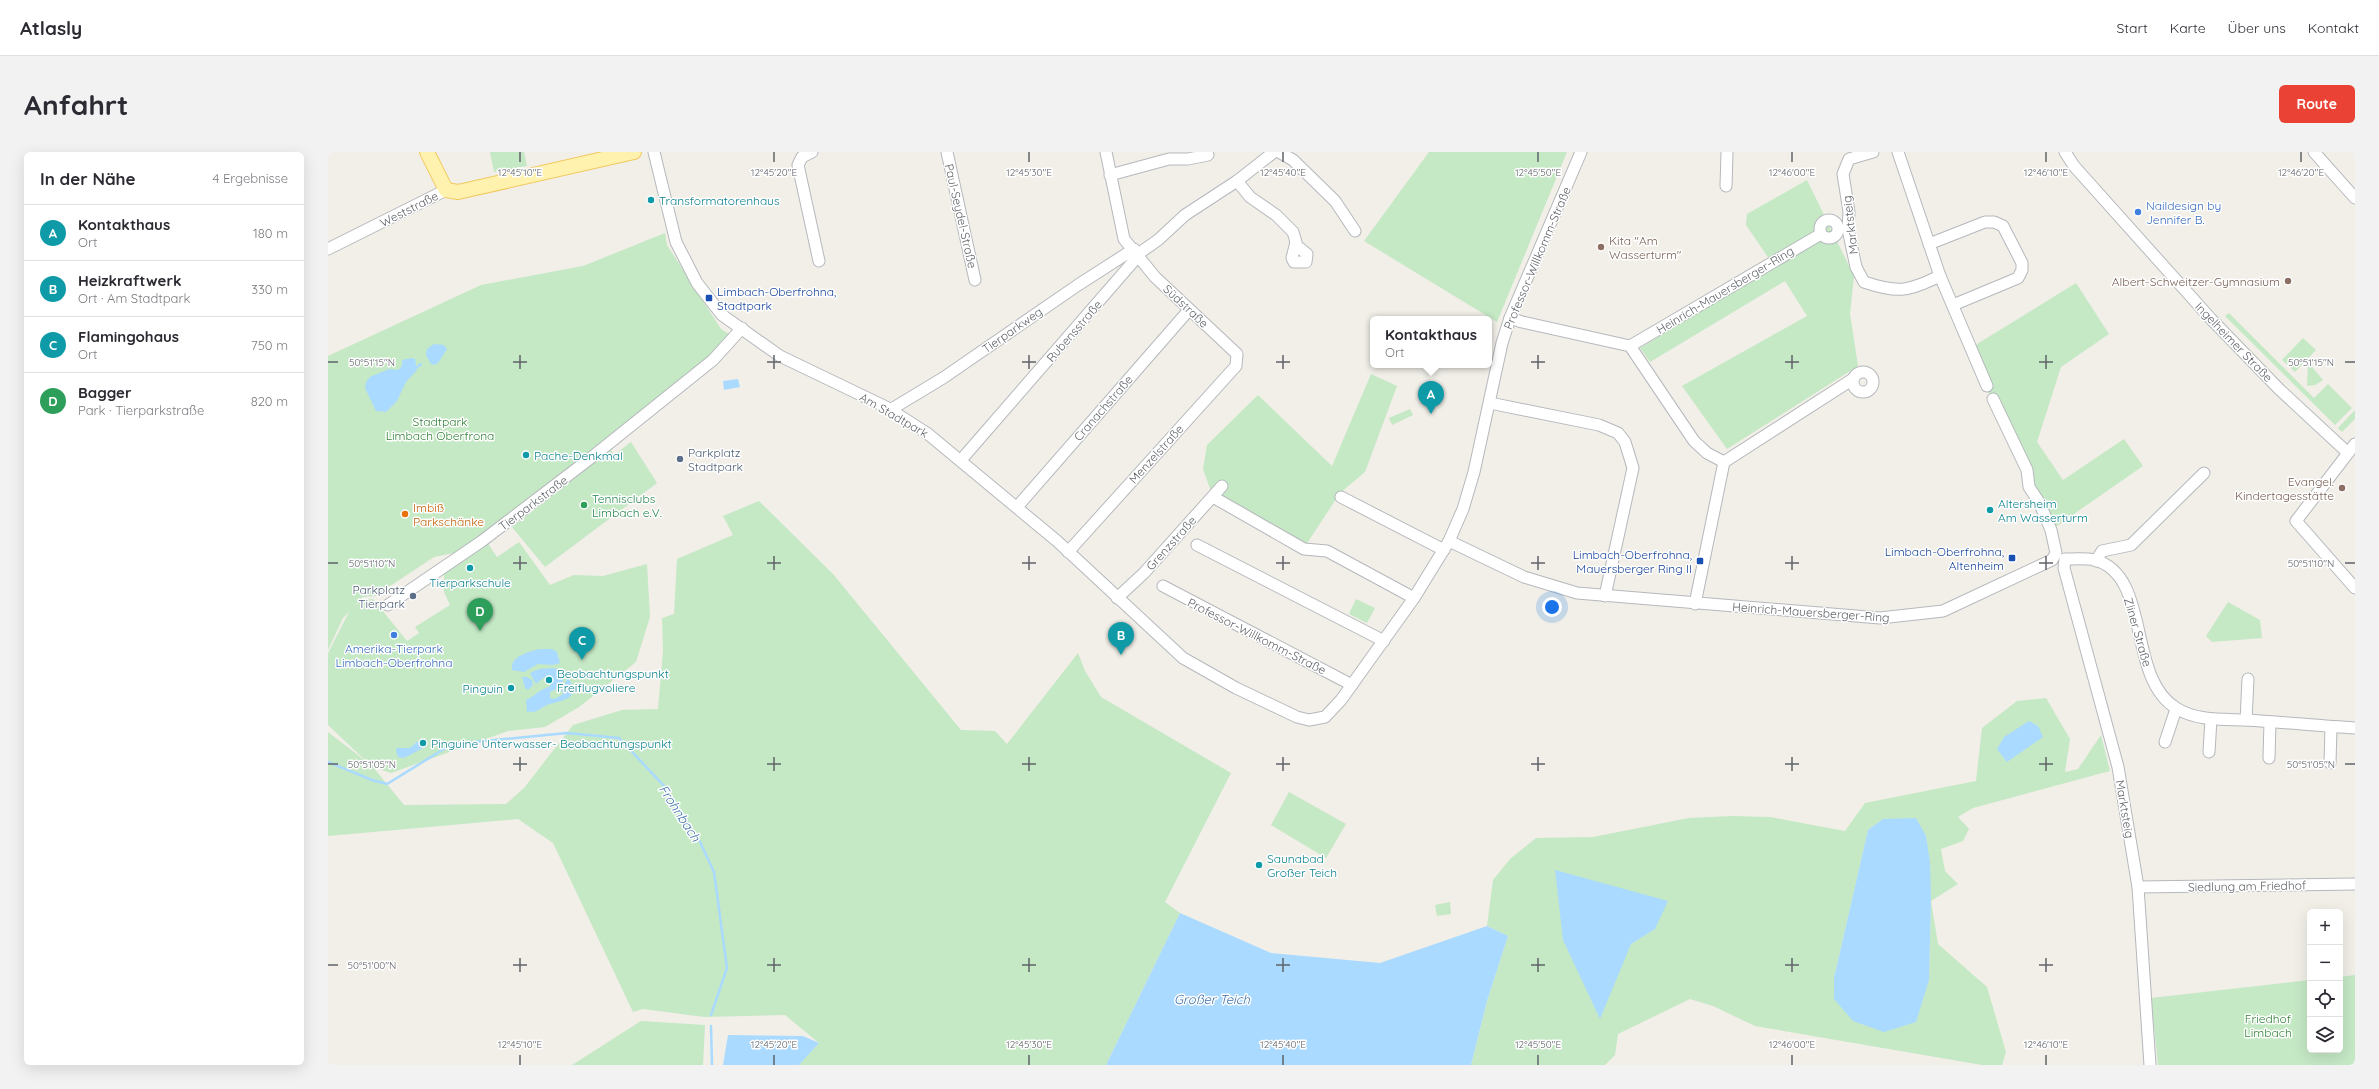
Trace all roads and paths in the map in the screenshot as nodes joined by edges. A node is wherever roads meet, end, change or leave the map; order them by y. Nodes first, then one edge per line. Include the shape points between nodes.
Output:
1 (427, 152) edge
2 (634, 152) edge
3 (654, 152) edge
4 (812, 152) edge
5 (947, 152) edge
6 (1106, 152) edge
7 (1274, 152) edge
8 (1279, 152) edge
9 (1582, 152) edge
10 (1728, 152) edge
11 (1873, 152) edge
12 (1898, 152) edge
13 (2065, 152) edge
14 (2314, 152) edge
15 (1208, 155) dead end
16 (1110, 175) junction
17 (1237, 181) junction
18 (1726, 186) dead end
19 (446, 190) junction
20 (2355, 198) edge
21 (1355, 231) dead end
22 (1821, 234) dead end
23 (1929, 244) junction
24 (1296, 245) dead end
25 (328, 250) edge
26 (1137, 253) junction
27 (818, 261) dead end
28 (1940, 276) junction
29 (975, 280) dead end
30 (1953, 305) junction
31 (1189, 310) junction
32 (1510, 318) junction
33 (742, 328) junction
34 (1630, 346) junction
35 (1238, 354) joint
36 (1853, 379) dead end
37 (1987, 386) dead end
38 (1994, 399) dead end
39 (1490, 403) junction
40 (890, 410) junction
41 (2355, 444) edge
42 (2348, 453) junction
43 (961, 460) junction
44 (1724, 462) junction
45 (2204, 473) dead end
46 (1222, 486) dead end
47 (1213, 497) junction
48 (1341, 497) dead end
49 (1017, 507) junction
50 (1196, 545) dead end
51 (1447, 546) junction
52 (1068, 552) junction
53 (2061, 556) junction
54 (2096, 561) junction
55 (1163, 586) dead end
56 (2355, 588) edge
57 (1605, 596) junction
58 (1117, 598) junction
59 (1414, 598) junction
60 (1695, 604) junction
61 (388, 605) dead end
62 (1384, 641) junction
63 (1183, 658) joint
64 (2248, 679) dead end
65 (1352, 685) junction
66 (2176, 709) junction
67 (2211, 719) junction
68 (2246, 720) junction
69 (2270, 722) junction
70 (2331, 727) junction
71 (2355, 728) edge
72 (2165, 742) dead end
73 (2209, 752) dead end
74 (2269, 758) dead end
75 (2330, 763) dead end
76 (2355, 884) edge
77 (2138, 887) junction
78 (2150, 1065) edge

1 - 19 main road
2 - 19 main road, Weststraße via 458,192
3 - 33 street, Am Stadtpark via 676,242 697,283 722,315
4 - 27 street via 802,157 798,165
5 - 29 street, Paul-Seydel-Straße
6 - 16 street, Südstraße
7 - 17 street
8 - 21 street via 1293,160 1336,201
9 - 32 street, Professor-Willkomm-Straße
10 - 18 street
11 - 28 street, Marktsteig via 1849,159 1843,174 1850,212 1851,246 1856,267 1864,282 1888,290 1902,291
12 - 23 street
13 - 42 street, Ingelheimer Straße via 2074,166 2188,295 2279,389
14 - 20 street
15 - 16 street via 1169,159
16 - 26 street, Südstraße via 1124,238
17 - 24 street via 1250,197 1286,224 1293,232
17 - 26 street via 1185,215 1158,240
19 - 25 street, Weststraße
22 - 34 street, Heinrich-Mauersberger-Ring
23 - 28 street
23 - 30 street via 1985,222 1994,222 2004,226 2022,263 2018,278
26 - 31 street, Südstraße via 1156,277
26 - 40 street, Tierparkweg via 1078,284 949,374
26 - 43 street, Rubensstraße
28 - 30 street
30 - 37 street
31 - 35 street, Südstraße
31 - 49 street, Cranachstraße
32 - 34 street
32 - 39 street, Professor-Willkomm-Straße
33 - 40 street, Am Stadtpark via 780,356
33 - 61 street, Tierparkstraße via 712,360 592,457 482,541
34 - 44 street via 1694,441 1707,453
35 - 52 street, Menzelstraße via 1236,366
36 - 44 street
38 - 53 street, Marktsteig via 2027,470 2029,487 2039,502
39 - 51 street, Professor-Willkomm-Straße via 1463,509
39 - 57 street via 1599,425 1618,434 1625,442 1633,468
40 - 43 street, Am Stadtpark via 928,434
41 - 42 street
42 - 56 street via 2296,521
43 - 49 street, Am Stadtpark
44 - 60 street
45 - 54 street via 2131,545 2102,551
46 - 47 street, Grenzstraße
47 - 58 street, Grenzstraße via 1144,573
47 - 59 street via 1304,549 1327,551
48 - 51 street
49 - 52 street, Am Stadtpark
50 - 62 street
51 - 57 street, Heinrich-Mauersberger-Ring via 1524,577 1577,593
51 - 59 street, Professor-Willkomm-Straße
52 - 58 street, Am Stadtpark
53 - 54 street
53 - 60 street, Heinrich-Mauersberger-Ring via 1943,611 1880,618
53 - 77 street, Marktsteig via 2118,767
54 - 66 street, Zliner Straße via 2106,566 2122,581 2132,604 2142,654 2153,682 2164,699
55 - 65 street, Professor-Willkomm-Straße
57 - 60 street, Heinrich-Mauersberger-Ring
58 - 63 street, Am Stadtpark
59 - 62 street, Professor-Willkomm-Straße
62 - 65 street, Professor-Willkomm-Straße
63 - 65 street, Professor-Willkomm-Straße via 1236,688 1297,717 1309,720 1324,717 1331,712
64 - 68 street
66 - 67 street, Zliner Straße
66 - 72 street
67 - 68 street, Zliner Straße
67 - 73 street
68 - 69 street, Zliner Straße
69 - 70 street, Zliner Straße
69 - 74 street
70 - 71 street, Zliner Straße
70 - 75 street
76 - 77 street, Siedlung am Friedhof
77 - 78 street, Marktsteig

